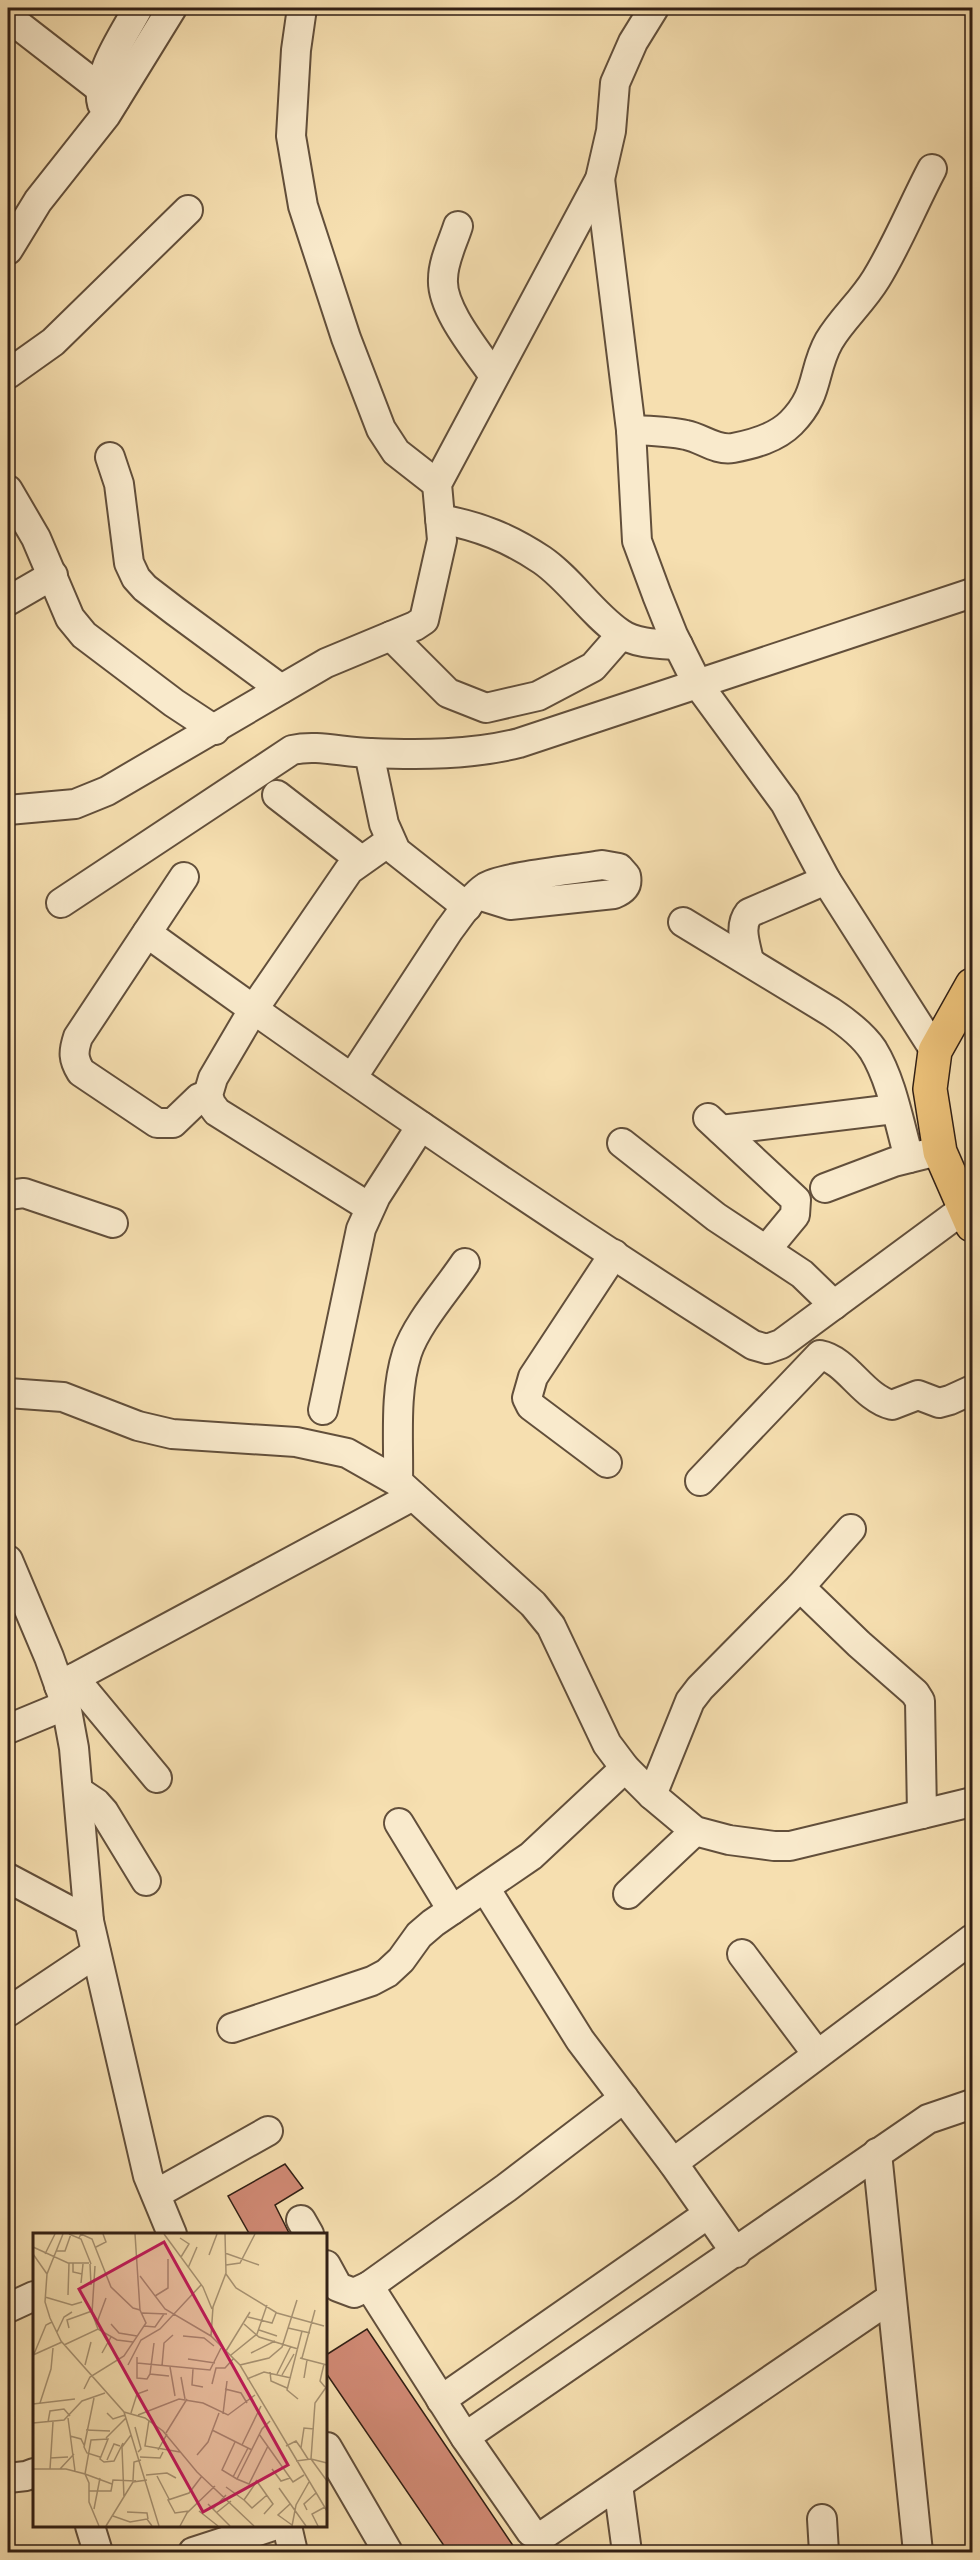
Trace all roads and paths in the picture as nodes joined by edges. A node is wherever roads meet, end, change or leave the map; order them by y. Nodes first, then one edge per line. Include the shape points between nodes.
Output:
1 (138, 8) edge
2 (172, 8) edge
3 (302, 8) edge
4 (654, 8) edge
5 (8, 17) edge
6 (107, 101) junction
7 (932, 169) dead end
8 (600, 179) junction
9 (189, 210) dead end
10 (458, 226) dead end
11 (8, 250) edge
12 (8, 374) edge
13 (494, 376) junction
14 (631, 430) junction
15 (110, 458) dead end
16 (437, 484) junction
17 (8, 490) edge
18 (440, 519) junction
19 (52, 575) junction
20 (972, 593) edge
21 (8, 601) edge
22 (621, 634) junction
23 (391, 636) junction
24 (678, 645) junction
25 (697, 683) junction
26 (281, 689) junction
27 (215, 730) junction
28 (369, 753) junction
29 (277, 795) dead end
30 (8, 810) edge
31 (390, 841) junction
32 (361, 860) junction
33 (184, 877) dead end
34 (826, 880) junction
35 (61, 903) dead end
36 (683, 922) dead end
37 (147, 933) junction
38 (749, 961) junction
39 (972, 984) edge
40 (253, 1010) junction
41 (935, 1051) junction
42 (352, 1077) junction
43 (208, 1095) junction
44 (894, 1109) junction
45 (421, 1125) junction
46 (622, 1143) dead end
47 (925, 1155) junction
48 (825, 1188) dead end
49 (8, 1195) edge
50 (369, 1207) junction
51 (969, 1217) edge
52 (113, 1223) dead end
53 (766, 1250) junction
54 (614, 1254) junction
55 (465, 1263) dead end
56 (834, 1305) junction
57 (972, 1390) edge
58 (8, 1393) edge
59 (322, 1410) dead end
60 (607, 1463) dead end
61 (700, 1481) dead end
62 (405, 1489) junction
63 (851, 1529) dead end
64 (8, 1560) edge
65 (800, 1587) junction
66 (66, 1690) junction
67 (8, 1729) edge
68 (625, 1768) junction
69 (157, 1778) dead end
70 (78, 1791) junction
71 (652, 1795) junction
72 (972, 1802) edge
73 (922, 1814) junction
74 (399, 1823) dead end
75 (696, 1831) junction
76 (8, 1878) edge
77 (146, 1881) dead end
78 (484, 1888) junction
79 (628, 1894) dead end
80 (452, 1910) junction
81 (89, 1921) junction
82 (972, 1939) edge
83 (96, 1953) junction
84 (742, 1954) dead end
85 (8, 2012) edge
86 (232, 2028) dead end
87 (817, 2054) junction
88 (624, 2098) junction
89 (972, 2104) edge
90 (268, 2131) dead end
91 (876, 2153) junction
92 (673, 2163) junction
93 (156, 2194) junction
94 (708, 2214) junction
95 (171, 2233) edge
96 (736, 2253) junction
97 (327, 2267) edge
98 (369, 2286) junction
99 (33, 2296) edge
100 (891, 2298) junction
101 (8, 2308) edge
102 (441, 2400) junction
103 (465, 2437) junction
104 (327, 2447) edge
105 (33, 2473) edge
106 (8, 2478) edge
107 (618, 2486) junction
108 (822, 2519) dead end
109 (90, 2527) edge
110 (270, 2527) edge
111 (287, 2527) edge
112 (98, 2553) edge
113 (194, 2553) edge
114 (293, 2553) edge
115 (388, 2553) edge
116 (627, 2553) edge
117 (824, 2553) edge
118 (918, 2553) edge

1 - 6 street via 103,76
2 - 6 street
3 - 16 street via 291,136 303,206 381,429 396,452
4 - 8 street via 615,83
5 - 6 street
6 - 11 street
7 - 14 street via 877,278 828,344 814,389 805,408 790,425 756,443 730,449 688,435
8 - 13 street
8 - 14 street
9 - 12 street via 53,342
10 - 13 street via 442,278 444,295
13 - 16 street
14 - 24 street via 637,541
15 - 26 street via 119,484 129,563 136,578
16 - 18 street
17 - 19 street
18 - 22 street via 473,525 544,561
18 - 23 street via 442,540 424,620
19 - 21 street
19 - 27 street via 70,618 84,635
20 - 25 street
22 - 23 street via 593,667 538,696 486,708 448,693
22 - 24 street via 654,644
23 - 26 street via 326,663
24 - 25 street
25 - 28 street via 495,749
25 - 34 street via 785,803
26 - 27 street
27 - 30 street via 107,791 75,804
28 - 31 street
28 - 35 street via 307,746 292,750
29 - 32 street
31 - 32 street
31 - 42 street via 396,851 472,901
32 - 40 street via 349,870
33 - 37 street
34 - 38 street via 749,913 743,928
34 - 41 street
36 - 38 street
37 - 40 street
37 - 43 street via 78,1037 74,1061 81,1072 157,1123 173,1123 199,1098
38 - 44 street via 838,1017 864,1040 879,1062
39 - 41 main road
40 - 42 street
40 - 43 street via 213,1078
41 - 47 main road
42 - 45 street
43 - 50 street via 217,1112
44 - 47 street
44 - 53 street via 715,1124 796,1200 795,1215
45 - 50 street
45 - 54 street
46 - 53 street via 716,1217
47 - 48 street via 894,1162
47 - 51 main road
49 - 52 street via 24,1192
50 - 59 street
51 - 56 street
53 - 56 street via 802,1274
54 - 56 street via 753,1345 767,1349 781,1344
54 - 60 street via 533,1377 526,1398 531,1406
55 - 62 street via 408,1351 400,1387
57 - 61 street via 939,1403 918,1395 884,1403 834,1361 820,1355
58 - 62 street via 63,1397 138,1426 172,1434 320,1445 347,1453
62 - 66 street
62 - 68 street via 533,1604 551,1626 594,1721
63 - 65 street
64 - 66 street
65 - 71 street via 690,1701
65 - 73 street via 920,1701
66 - 67 street
66 - 69 street
66 - 70 street
68 - 71 street
68 - 78 street via 531,1856
70 - 77 street via 104,1812
70 - 81 street
71 - 75 street
72 - 73 street
73 - 75 street via 790,1846 729,1840
74 - 80 street
75 - 79 street
76 - 81 street
78 - 80 street
78 - 88 street via 580,2040
80 - 86 street via 419,1935 387,1973
81 - 83 street
82 - 87 street
83 - 85 street
83 - 93 street via 148,2176
84 - 87 street
87 - 92 street
88 - 92 street
88 - 98 street
89 - 91 street via 928,2119
90 - 93 street
91 - 96 street
91 - 100 street
92 - 94 street
93 - 95 street
94 - 96 street
94 - 102 street
96 - 103 street
97 - 98 street via 338,2287 354,2293
98 - 102 street
99 - 101 street
100 - 107 street
100 - 118 street
102 - 103 street
103 - 107 street via 531,2532 542,2536
104 - 115 street
105 - 106 street
107 - 116 street
108 - 117 street
109 - 112 street
110 - 113 street
111 - 114 street

